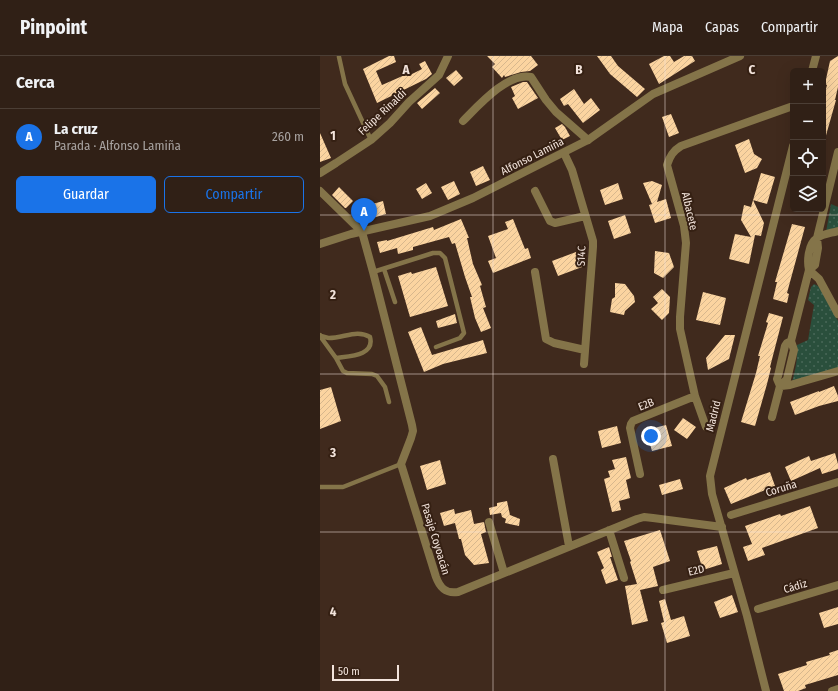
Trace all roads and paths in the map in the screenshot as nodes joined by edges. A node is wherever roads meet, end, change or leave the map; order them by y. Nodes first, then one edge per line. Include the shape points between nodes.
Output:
1 (448, 56) edge
2 (740, 56) edge
3 (816, 56) edge
4 (339, 57) edge
5 (813, 68) edge
6 (790, 107) edge
7 (463, 121) dead end
8 (371, 140) junction
9 (588, 140) junction
10 (838, 152) edge
11 (564, 153) junction
12 (790, 158) edge
13 (320, 173) edge
14 (320, 191) edge
15 (535, 191) dead end
16 (585, 216) junction
17 (838, 231) edge
18 (362, 232) junction
19 (817, 238) junction
20 (320, 244) edge
21 (384, 268) junction
22 (809, 270) junction
23 (373, 272) junction
24 (535, 272) dead end
25 (395, 302) dead end
26 (838, 314) edge
27 (320, 335) edge
28 (436, 347) dead end
29 (585, 350) junction
30 (336, 358) junction
31 (584, 364) dead end
32 (838, 371) edge
33 (780, 386) junction
34 (695, 396) junction
35 (389, 402) dead end
36 (772, 417) dead end
37 (706, 427) dead end
38 (552, 459) dead end
39 (401, 464) junction
40 (640, 474) dead end
41 (838, 482) edge
42 (320, 487) edge
43 (731, 515) dead end
44 (489, 522) dead end
45 (722, 527) junction
46 (609, 530) junction
47 (569, 546) junction
48 (504, 573) junction
49 (734, 573) junction
50 (624, 578) dead end
51 (838, 585) edge
52 (663, 590) dead end
53 (758, 609) dead end
54 (838, 689) edge
55 (766, 691) edge
56 (832, 691) edge

1 - 8 street, Felipe Rinaldi via 438,75
2 - 9 street, Alfonso Lamiña via 653,94
3 - 5 street
4 - 8 lane via 345,84
6 - 34 street, Albacete via 681,146 670,156 667,165 684,226 686,243 680,329
7 - 9 street via 501,85 526,76 531,77 556,112
8 - 13 street, Felipe Rinaldi
9 - 11 street, Alfonso Lamiña
10 - 19 street
11 - 16 street, S14C via 572,170
11 - 18 street, Alfonso Lamiña via 473,198 430,216
12 - 45 street, Madrid via 712,466 710,484
14 - 18 street
15 - 16 street via 552,223
16 - 29 street, S14C via 594,247
17 - 19 street
18 - 20 street, Alfonso Lamiña
18 - 23 street
19 - 22 street via 815,265
21 - 23 lane
21 - 25 lane
21 - 28 lane via 433,253 440,253 445,258 464,333 460,338
22 - 26 street via 819,280
22 - 33 street via 791,341 794,350 788,379
23 - 39 street via 413,431
24 - 29 street via 546,339
27 - 30 lane
27 - 30 lane via 329,338 357,333 370,337 370,348 365,352
29 - 31 street, S14C
30 - 35 lane via 343,371 348,374 377,376 385,387
32 - 33 street
33 - 36 street
34 - 37 street, Albacete
34 - 40 street, E2B via 633,421 630,428
38 - 47 street
39 - 42 lane via 343,487
39 - 48 street, Pasaje Coyoacán via 436,577 444,590 449,593 458,592
41 - 43 street, Coruña
44 - 48 street
45 - 46 street, Pasaje Coyoacán via 644,517
45 - 49 street, Madrid
46 - 47 street, Pasaje Coyoacán
46 - 50 street
47 - 48 street, Pasaje Coyoacán
49 - 52 street, E2D
49 - 55 street, Madrid
51 - 53 street, Cádiz
54 - 56 street

